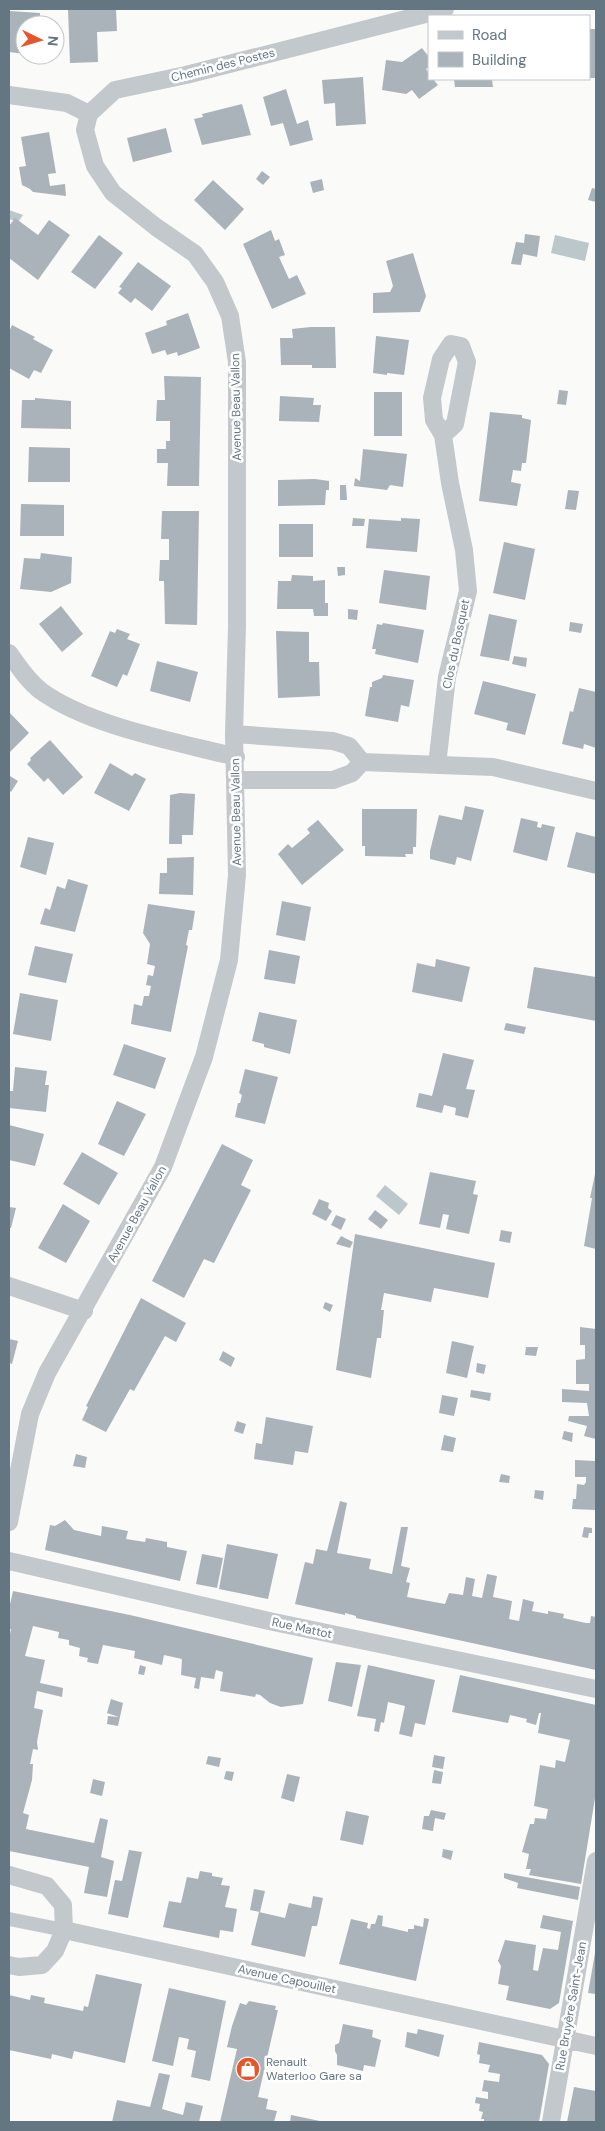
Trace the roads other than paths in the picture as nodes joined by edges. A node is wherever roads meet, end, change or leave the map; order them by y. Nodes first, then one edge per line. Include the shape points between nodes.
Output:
1 (445, 9) edge
2 (9, 95) edge
3 (89, 114) junction
4 (443, 435) dead end
5 (9, 653) edge
6 (234, 734) junction
7 (236, 757) junction
8 (362, 762) junction
9 (438, 764) junction
10 (236, 780) junction
11 (596, 791) edge
12 (9, 1286) edge
13 (84, 1311) junction
14 (9, 1522) edge
15 (9, 1561) edge
16 (596, 1689) edge
17 (596, 1861) edge
18 (9, 1875) edge
19 (9, 1919) edge
20 (64, 1930) junction
21 (9, 1965) edge
22 (566, 2040) junction
23 (596, 2046) edge
24 (550, 2122) edge

1 - 3 street, Chemin des Postes via 115,90
2 - 3 street via 67,102
3 - 6 street, Avenue Beau Vallon via 85,130 95,166 113,193 195,254 215,282 230,316 237,362
4 - 9 street, Clos du Bosquet via 464,550 468,591 447,677
5 - 7 street via 40,690 70,708 138,731
6 - 7 street, Avenue Beau Vallon
6 - 8 street via 333,741 350,746
7 - 10 street, Avenue Beau Vallon
8 - 9 street
8 - 10 street via 352,774 333,780
9 - 11 street via 493,768
10 - 13 street, Avenue Beau Vallon via 236,874 229,960 204,1057 163,1167
12 - 13 street
13 - 14 street, Avenue Beau Vallon via 47,1373 30,1414
15 - 16 street, Rue Mattot via 269,1621
17 - 22 street, Rue Bruyère Saint-Jean
18 - 20 street via 47,1886 63,1905
19 - 20 street, Avenue Capouillet
20 - 21 street via 55,1951 42,1965
20 - 22 street, Avenue Capouillet
22 - 23 street, Avenue Capouillet
22 - 24 street, Rue Bruyère Saint-Jean

